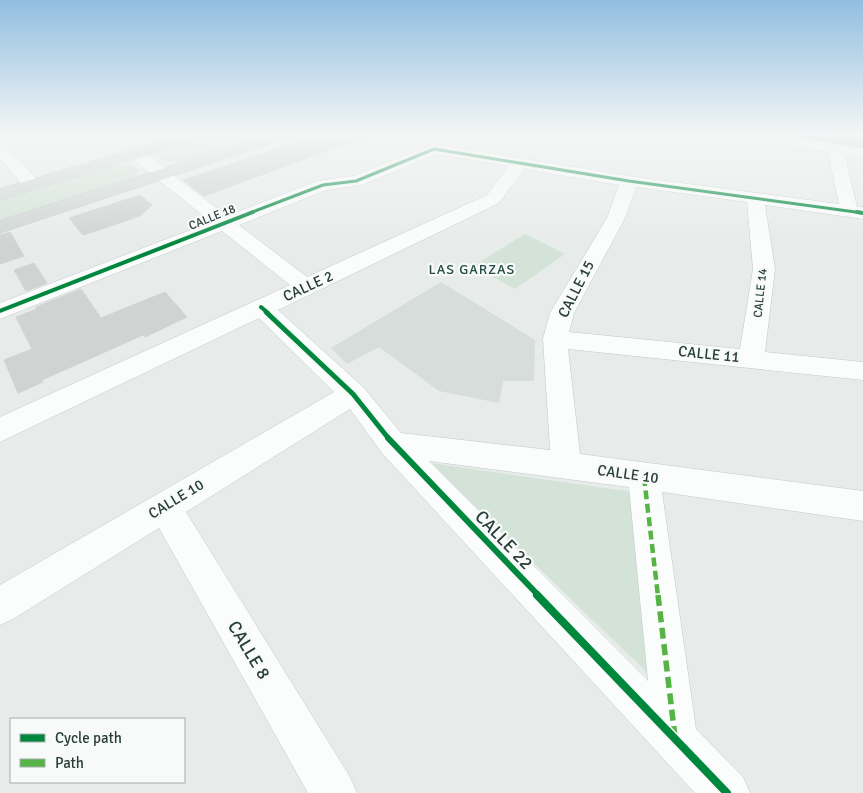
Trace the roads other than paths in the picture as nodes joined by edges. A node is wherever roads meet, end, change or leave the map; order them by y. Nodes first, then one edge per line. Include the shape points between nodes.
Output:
1 (19, 170) edge
2 (82, 170) edge
3 (157, 170) edge
4 (174, 170) edge
5 (383, 170) edge
6 (515, 170) edge
7 (562, 170) edge
8 (842, 170) edge
9 (162, 174) junction
10 (629, 181) junction
11 (32, 185) junction
12 (0, 195) edge
13 (755, 197) junction
14 (856, 212) edge
15 (224, 223) junction
16 (0, 227) edge
17 (306, 287) junction
18 (261, 307) junction
19 (0, 311) edge
20 (555, 338) junction
21 (751, 358) junction
22 (863, 371) edge
23 (352, 394) junction
24 (0, 430) edge
25 (393, 444) junction
26 (566, 464) junction
27 (644, 476) junction
28 (164, 506) junction
29 (863, 506) edge
30 (0, 606) edge
31 (676, 740) junction
32 (334, 793) edge
33 (727, 793) edge

1 - 11 street
2 - 11 main road
3 - 9 street
4 - 9 main road
5 - 15 street, CALLE 18 via 356,181 323,185
6 - 17 street, CALLE 2 via 493,199
7 - 10 street
8 - 14 street
9 - 15 street
9 - 16 main road
10 - 13 street
10 - 20 street, CALLE 15 via 616,218 562,313
11 - 12 main road
13 - 14 street
13 - 21 street, CALLE 14 via 764,269
15 - 17 street
15 - 19 street, CALLE 18
17 - 18 street, CALLE 2
18 - 23 street, CALLE 22
18 - 24 street, CALLE 2
20 - 21 street, CALLE 11
20 - 26 street, CALLE 15
21 - 22 street, CALLE 11
23 - 25 street, CALLE 22
23 - 28 street, CALLE 10
25 - 26 street, CALLE 10
25 - 31 street, CALLE 22
26 - 27 street, CALLE 10
27 - 29 street, CALLE 10
27 - 31 street
28 - 30 street, CALLE 10
28 - 32 street, CALLE 8
31 - 33 street, CALLE 22

